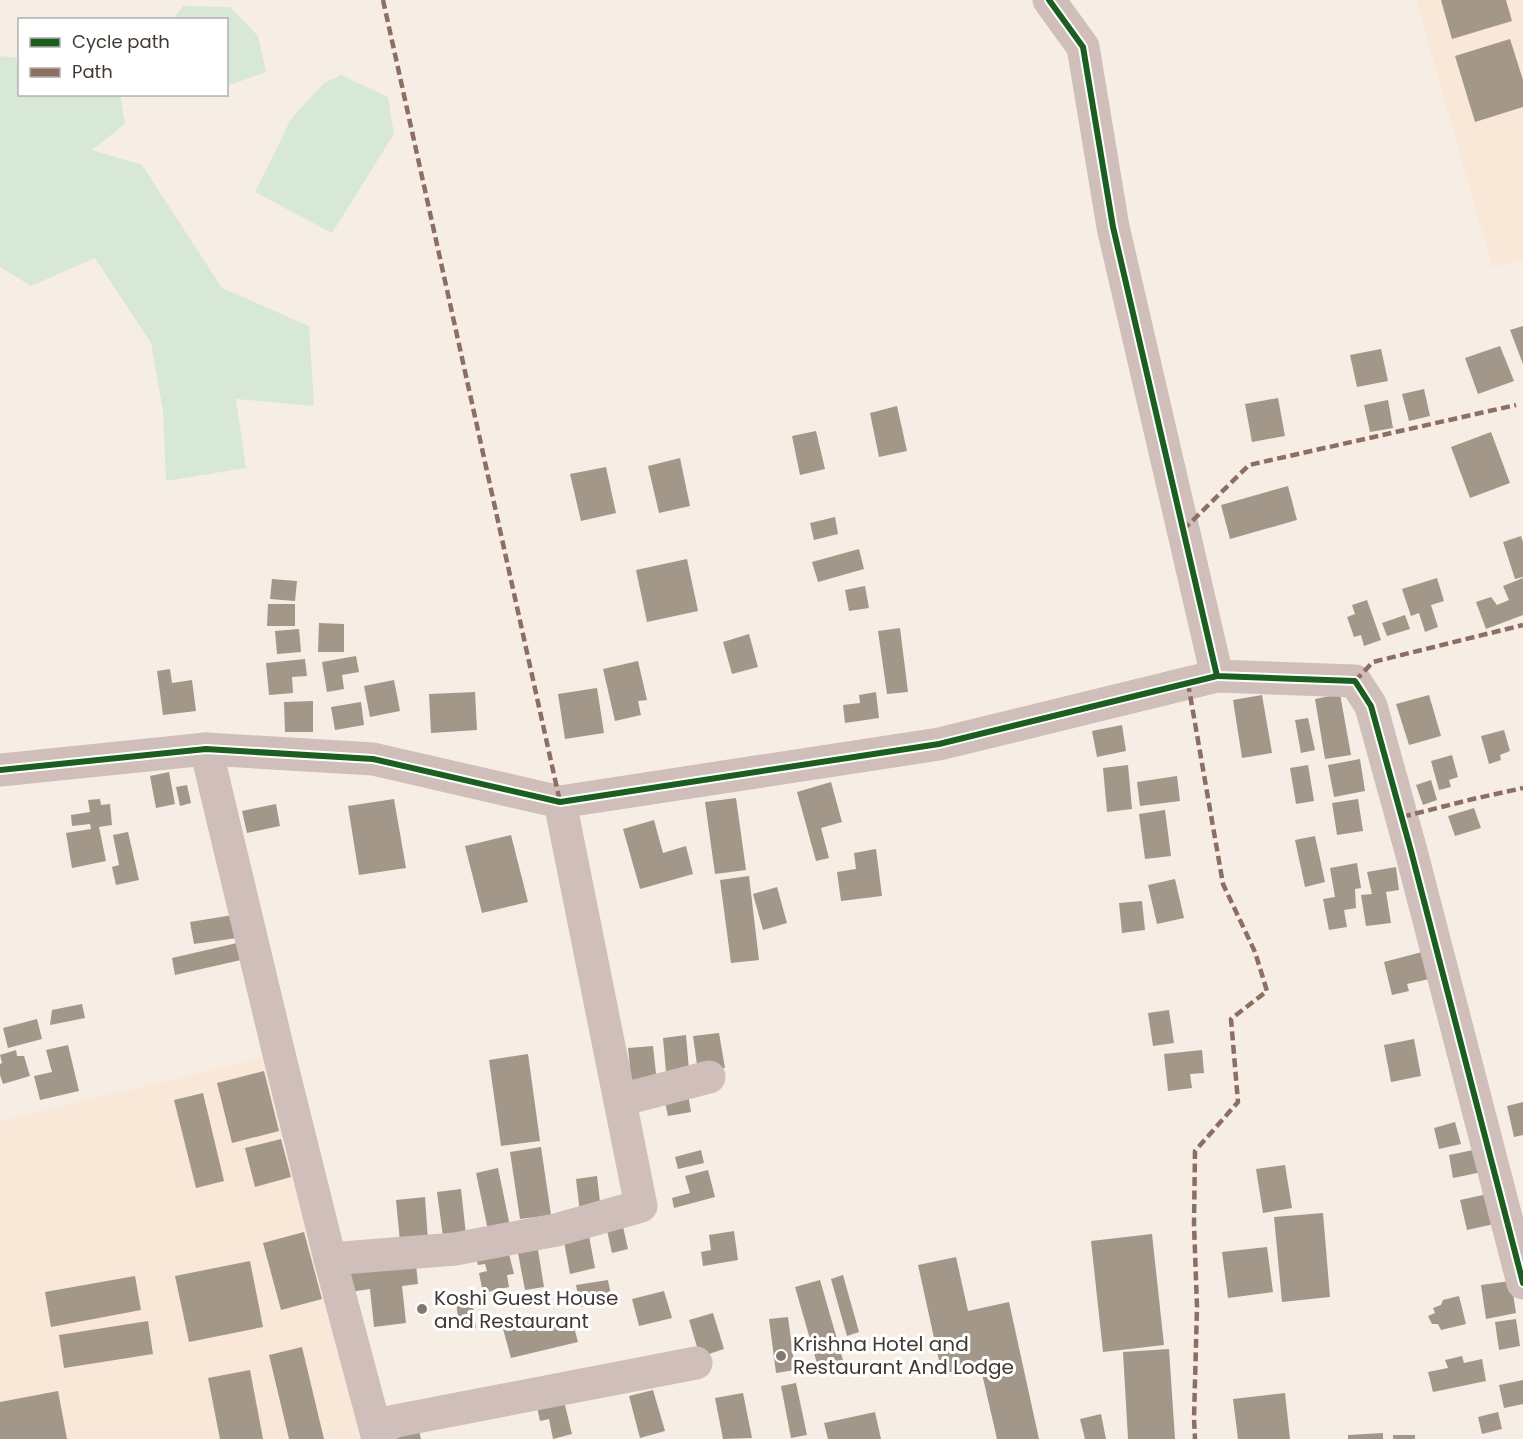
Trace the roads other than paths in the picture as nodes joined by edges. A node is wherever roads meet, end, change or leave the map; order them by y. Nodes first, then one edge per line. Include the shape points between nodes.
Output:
1 (1049, 0) edge
2 (1217, 676) junction
3 (206, 749) junction
4 (0, 770) edge
5 (560, 802) junction
6 (709, 1077) dead end
7 (620, 1100) junction
8 (330, 1259) junction
9 (1523, 1283) edge
10 (696, 1363) dead end
11 (377, 1432) edge

1 - 2 street via 1083,47 1113,227
2 - 5 street via 939,744
2 - 9 street via 1355,681 1371,706
3 - 4 street
3 - 5 street via 373,759
3 - 8 street
5 - 7 street
6 - 7 street
7 - 8 street via 641,1206 556,1230 455,1249
8 - 11 street
10 - 11 street

